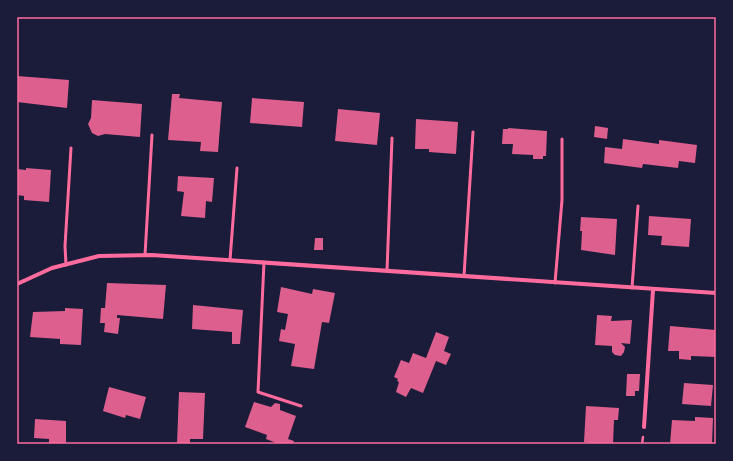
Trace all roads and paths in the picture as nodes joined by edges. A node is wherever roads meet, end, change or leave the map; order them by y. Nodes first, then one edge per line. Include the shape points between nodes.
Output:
1 (473, 132) dead end
2 (152, 135) dead end
3 (392, 138) dead end
4 (562, 139) dead end
5 (71, 148) dead end
6 (237, 168) dead end
7 (638, 206) dead end
8 (145, 255) junction
9 (230, 260) junction
10 (264, 262) junction
11 (66, 265) junction
12 (387, 271) junction
13 (464, 276) junction
14 (555, 283) junction
15 (17, 284) edge
16 (632, 288) junction
17 (653, 290) junction
18 (716, 293) edge
19 (301, 406) dead end
20 (644, 427) dead end

1 - 13 lane
2 - 8 lane
3 - 12 lane
4 - 14 lane via 562,200
5 - 11 lane
6 - 9 lane
7 - 16 lane
8 - 9 street
8 - 11 street via 99,256
9 - 10 street
10 - 12 street
10 - 19 lane via 258,392
11 - 15 street via 52,268
12 - 13 street
13 - 14 street
14 - 16 street
16 - 17 street
17 - 18 street
17 - 20 street

